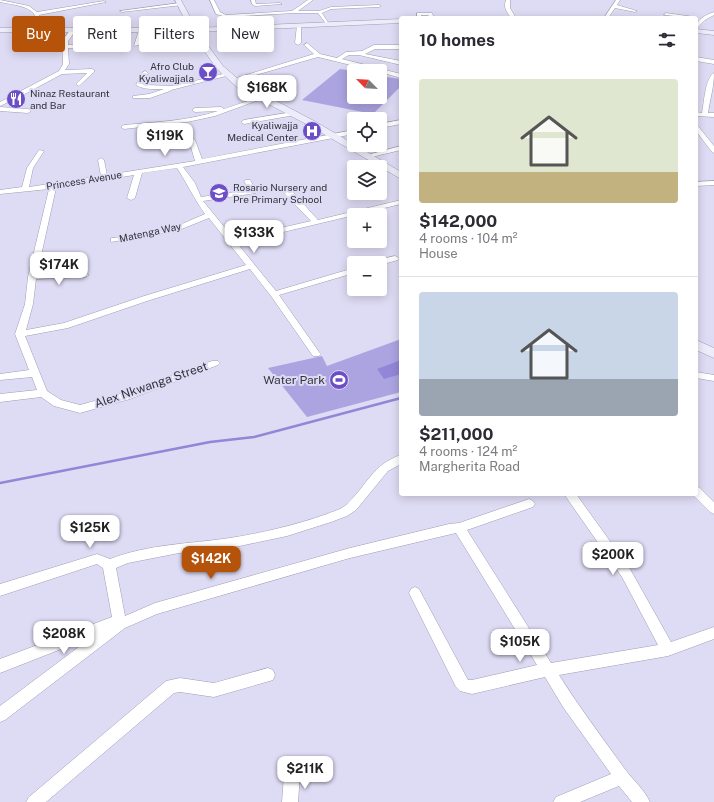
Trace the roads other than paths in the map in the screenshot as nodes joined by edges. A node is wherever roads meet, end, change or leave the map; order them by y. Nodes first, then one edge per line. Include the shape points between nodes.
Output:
1 (0, 0) edge
2 (253, 0) edge
3 (311, 0) edge
4 (508, 0) edge
5 (618, 0) edge
6 (214, 1) edge
7 (104, 2) dead end
8 (179, 2) edge
9 (280, 4) dead end
10 (379, 6) dead end
11 (614, 6) junction
12 (122, 11) dead end
13 (635, 11) dead end
14 (294, 12) junction
15 (319, 12) junction
16 (714, 13) edge
17 (36, 14) joint
18 (666, 14) dead end
19 (186, 16) edge
20 (419, 16) edge
21 (431, 16) edge
22 (512, 16) edge
23 (607, 16) edge
24 (680, 16) edge
25 (698, 18) edge
26 (703, 19) junction
27 (399, 22) edge
28 (327, 24) junction
29 (300, 25) junction
30 (698, 27) edge
31 (209, 29) edge
32 (0, 30) edge
33 (12, 30) edge
34 (65, 30) edge
35 (73, 30) joint
36 (698, 30) edge
37 (714, 33) edge
38 (139, 38) edge
39 (65, 41) edge
40 (298, 43) dead end
41 (136, 45) dead end
42 (307, 45) dead end
43 (65, 46) joint
44 (73, 46) edge
45 (399, 47) edge
46 (208, 52) edge
47 (360, 53) junction
48 (318, 56) junction
49 (698, 59) edge
50 (338, 60) junction
51 (714, 62) edge
52 (399, 64) edge
53 (61, 72) junction
54 (145, 73) dead end
55 (399, 75) edge
56 (714, 75) edge
57 (230, 78) junction
58 (79, 84) dead end
59 (174, 88) junction
60 (711, 91) edge
61 (135, 97) dead end
62 (261, 98) junction
63 (0, 104) edge
64 (0, 109) edge
65 (195, 110) dead end
66 (227, 110) junction
67 (28, 111) dead end
68 (292, 114) junction
69 (698, 114) edge
70 (705, 115) junction
71 (714, 115) edge
72 (244, 122) dead end
73 (399, 122) edge
74 (387, 125) edge
75 (124, 127) dead end
76 (698, 130) edge
77 (347, 133) edge
78 (333, 136) junction
79 (192, 140) dead end
80 (399, 148) edge
81 (41, 151) dead end
82 (714, 151) edge
83 (367, 156) junction
84 (100, 160) dead end
85 (199, 162) junction
86 (178, 165) junction
87 (139, 171) junction
88 (399, 175) edge
89 (104, 176) junction
90 (248, 181) dead end
91 (714, 183) edge
92 (698, 184) edge
93 (53, 186) junction
94 (25, 189) junction
95 (287, 191) dead end
96 (0, 192) edge
97 (131, 198) dead end
98 (198, 200) junction
99 (399, 202) edge
100 (209, 215) junction
101 (316, 222) junction
102 (114, 240) dead end
103 (233, 242) junction
104 (395, 258) dead end
105 (387, 260) edge
106 (251, 266) junction
107 (347, 272) edge
108 (85, 275) dead end
109 (32, 277) junction
110 (274, 294) junction
111 (20, 334) junction
112 (698, 345) edge
113 (316, 354) dead end
114 (714, 354) edge
115 (215, 363) dead end
116 (34, 373) junction
117 (698, 375) edge
118 (0, 377) edge
119 (714, 378) edge
120 (43, 393) junction
121 (0, 398) edge
122 (399, 460) edge
123 (698, 493) edge
124 (571, 496) edge
125 (529, 504) dead end
126 (714, 509) edge
127 (459, 528) junction
128 (108, 565) junction
129 (0, 590) edge
130 (415, 593) dead end
131 (120, 622) junction
132 (714, 633) edge
133 (668, 650) junction
134 (0, 666) edge
135 (547, 670) junction
136 (268, 675) dead end
137 (0, 715) edge
138 (292, 775) dead end
139 (622, 777) junction
140 (34, 802) edge
141 (290, 802) edge
142 (561, 802) edge
143 (642, 802) edge

1 - 17 street via 32,9
2 - 9 street via 255,5
3 - 14 street
4 - 22 street via 508,10
5 - 11 street
6 - 14 street via 218,13 226,16
7 - 17 street
8 - 12 street
8 - 19 main road
10 - 15 street via 331,8
11 - 13 street
11 - 23 street
14 - 15 street
15 - 28 street
16 - 26 street
18 - 24 street
20 - 21 street
25 - 26 street
26 - 30 street
27 - 28 main road
28 - 29 main road
29 - 31 main road
29 - 40 street
32 - 33 main road
34 - 35 main road
35 - 39 street
36 - 37 main road
38 - 41 street
42 - 48 street
43 - 44 street
43 - 53 street via 66,64
45 - 47 street via 374,46
46 - 57 main road
47 - 50 street via 348,53
47 - 52 street
48 - 50 street
48 - 57 street
49 - 51 street
50 - 55 street
53 - 58 street via 92,71
53 - 63 street
54 - 59 street via 139,85
56 - 60 street
57 - 59 street
57 - 62 main road
59 - 61 street
60 - 70 street
62 - 66 street
62 - 68 main road
64 - 67 street
65 - 66 street
66 - 75 street via 187,120
68 - 72 street
68 - 78 main road
69 - 70 street
70 - 71 street
73 - 74 street
76 - 82 street
77 - 78 street, Princess Avenue
78 - 83 main road
78 - 85 street, Princess Avenue
79 - 85 street
80 - 83 street
81 - 94 street via 30,168
83 - 88 main road
84 - 89 street
85 - 86 street, Princess Avenue
86 - 87 street, Princess Avenue
86 - 98 street
87 - 89 street, Princess Avenue
87 - 97 street
89 - 93 street, Princess Avenue
90 - 98 street via 253,191
91 - 92 street
93 - 94 street, Princess Avenue
93 - 109 street
94 - 96 street, Princess Avenue
95 - 101 street
98 - 100 street
99 - 101 street
100 - 102 street, Matenga Way via 179,228
100 - 103 street
101 - 103 street
103 - 106 street
104 - 105 street
106 - 110 street
106 - 111 street via 65,326
107 - 110 street
108 - 109 street
109 - 111 street via 29,304
110 - 113 street
111 - 116 street
112 - 114 main road
115 - 120 street, Alex Nkwanga Street via 126,396 80,409 58,403
116 - 118 street
116 - 120 street
117 - 119 street
120 - 121 street
122 - 128 street via 384,468 352,507 327,519 287,531 230,543 179,548 127,558
123 - 126 street
124 - 133 street via 626,573
125 - 127 street
127 - 131 street via 335,557 155,609
127 - 135 street
128 - 129 street via 97,559
128 - 131 street
130 - 135 street via 465,686 480,686
131 - 134 street
131 - 137 street
132 - 133 street
133 - 135 street
135 - 139 street
136 - 140 street via 214,690 171,686
138 - 141 street
139 - 142 street
139 - 143 street

